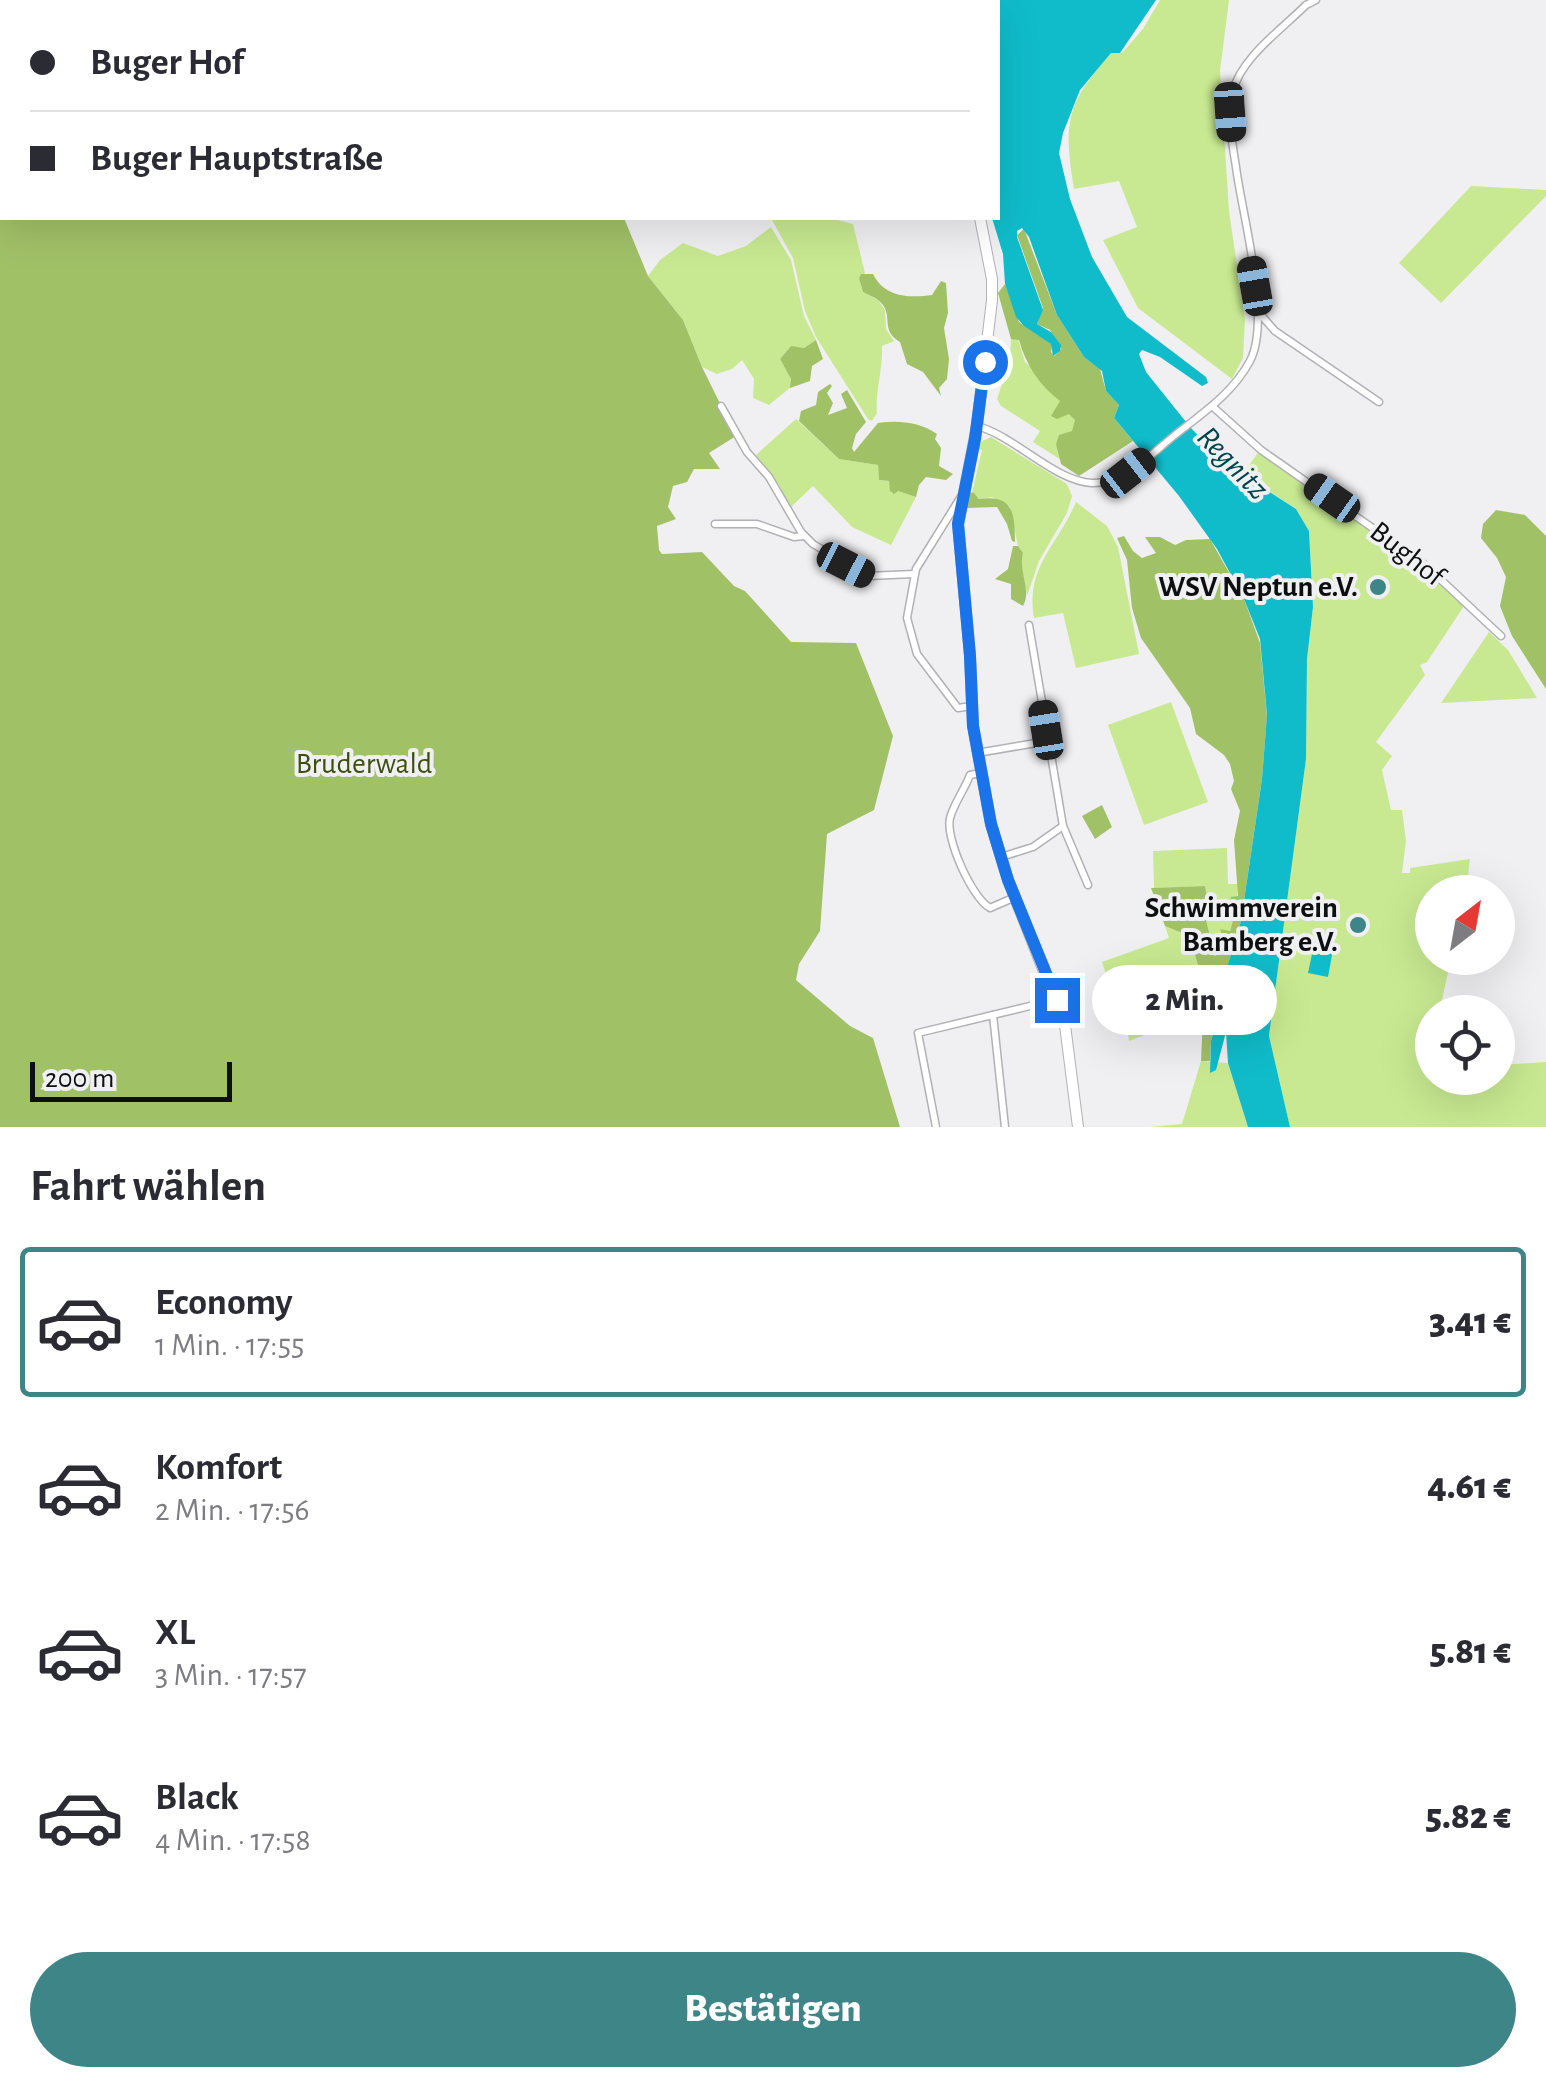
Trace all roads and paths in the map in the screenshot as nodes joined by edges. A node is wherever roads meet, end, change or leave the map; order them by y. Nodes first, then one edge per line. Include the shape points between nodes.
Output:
1 (1316, 0) edge
2 (980, 220) edge
3 (1259, 312) junction
4 (1275, 331) junction
5 (1257, 340) junction
6 (1379, 402) dead end
7 (722, 406) dead end
8 (1212, 406) junction
9 (977, 426) junction
10 (963, 494) junction
11 (716, 524) dead end
12 (804, 536) junction
13 (914, 574) junction
14 (1029, 625) dead end
15 (1501, 636) dead end
16 (972, 706) junction
17 (1048, 741) junction
18 (976, 753) junction
19 (980, 773) junction
20 (1064, 826) junction
21 (1001, 857) junction
22 (1088, 885) dead end
23 (1013, 898) junction
24 (1057, 1000) junction
25 (993, 1015) junction
26 (936, 1127) edge
27 (1006, 1127) edge
28 (1078, 1127) edge

1 - 3 street via 1247,65 1234,89 1233,148
2 - 9 street via 992,289
3 - 4 street
3 - 5 street
4 - 5 street
4 - 6 street
5 - 8 street via 1247,366
7 - 12 street
8 - 9 street via 1128,473 1097,483 1076,480
8 - 15 street, Bughof via 1261,450 1424,564
9 - 10 street
10 - 13 street
10 - 16 street via 958,536
11 - 12 street via 756,524
12 - 13 street via 866,576
13 - 16 street via 907,618 918,654 958,708
14 - 17 street
16 - 18 street
17 - 18 street
17 - 20 street
18 - 19 street
19 - 21 street
19 - 23 street via 970,775 950,828 974,894 990,908
20 - 21 street via 1033,847
20 - 22 street
21 - 23 street
23 - 24 street
24 - 25 street
24 - 28 street via 1069,1038
25 - 26 street via 918,1033
25 - 27 street

